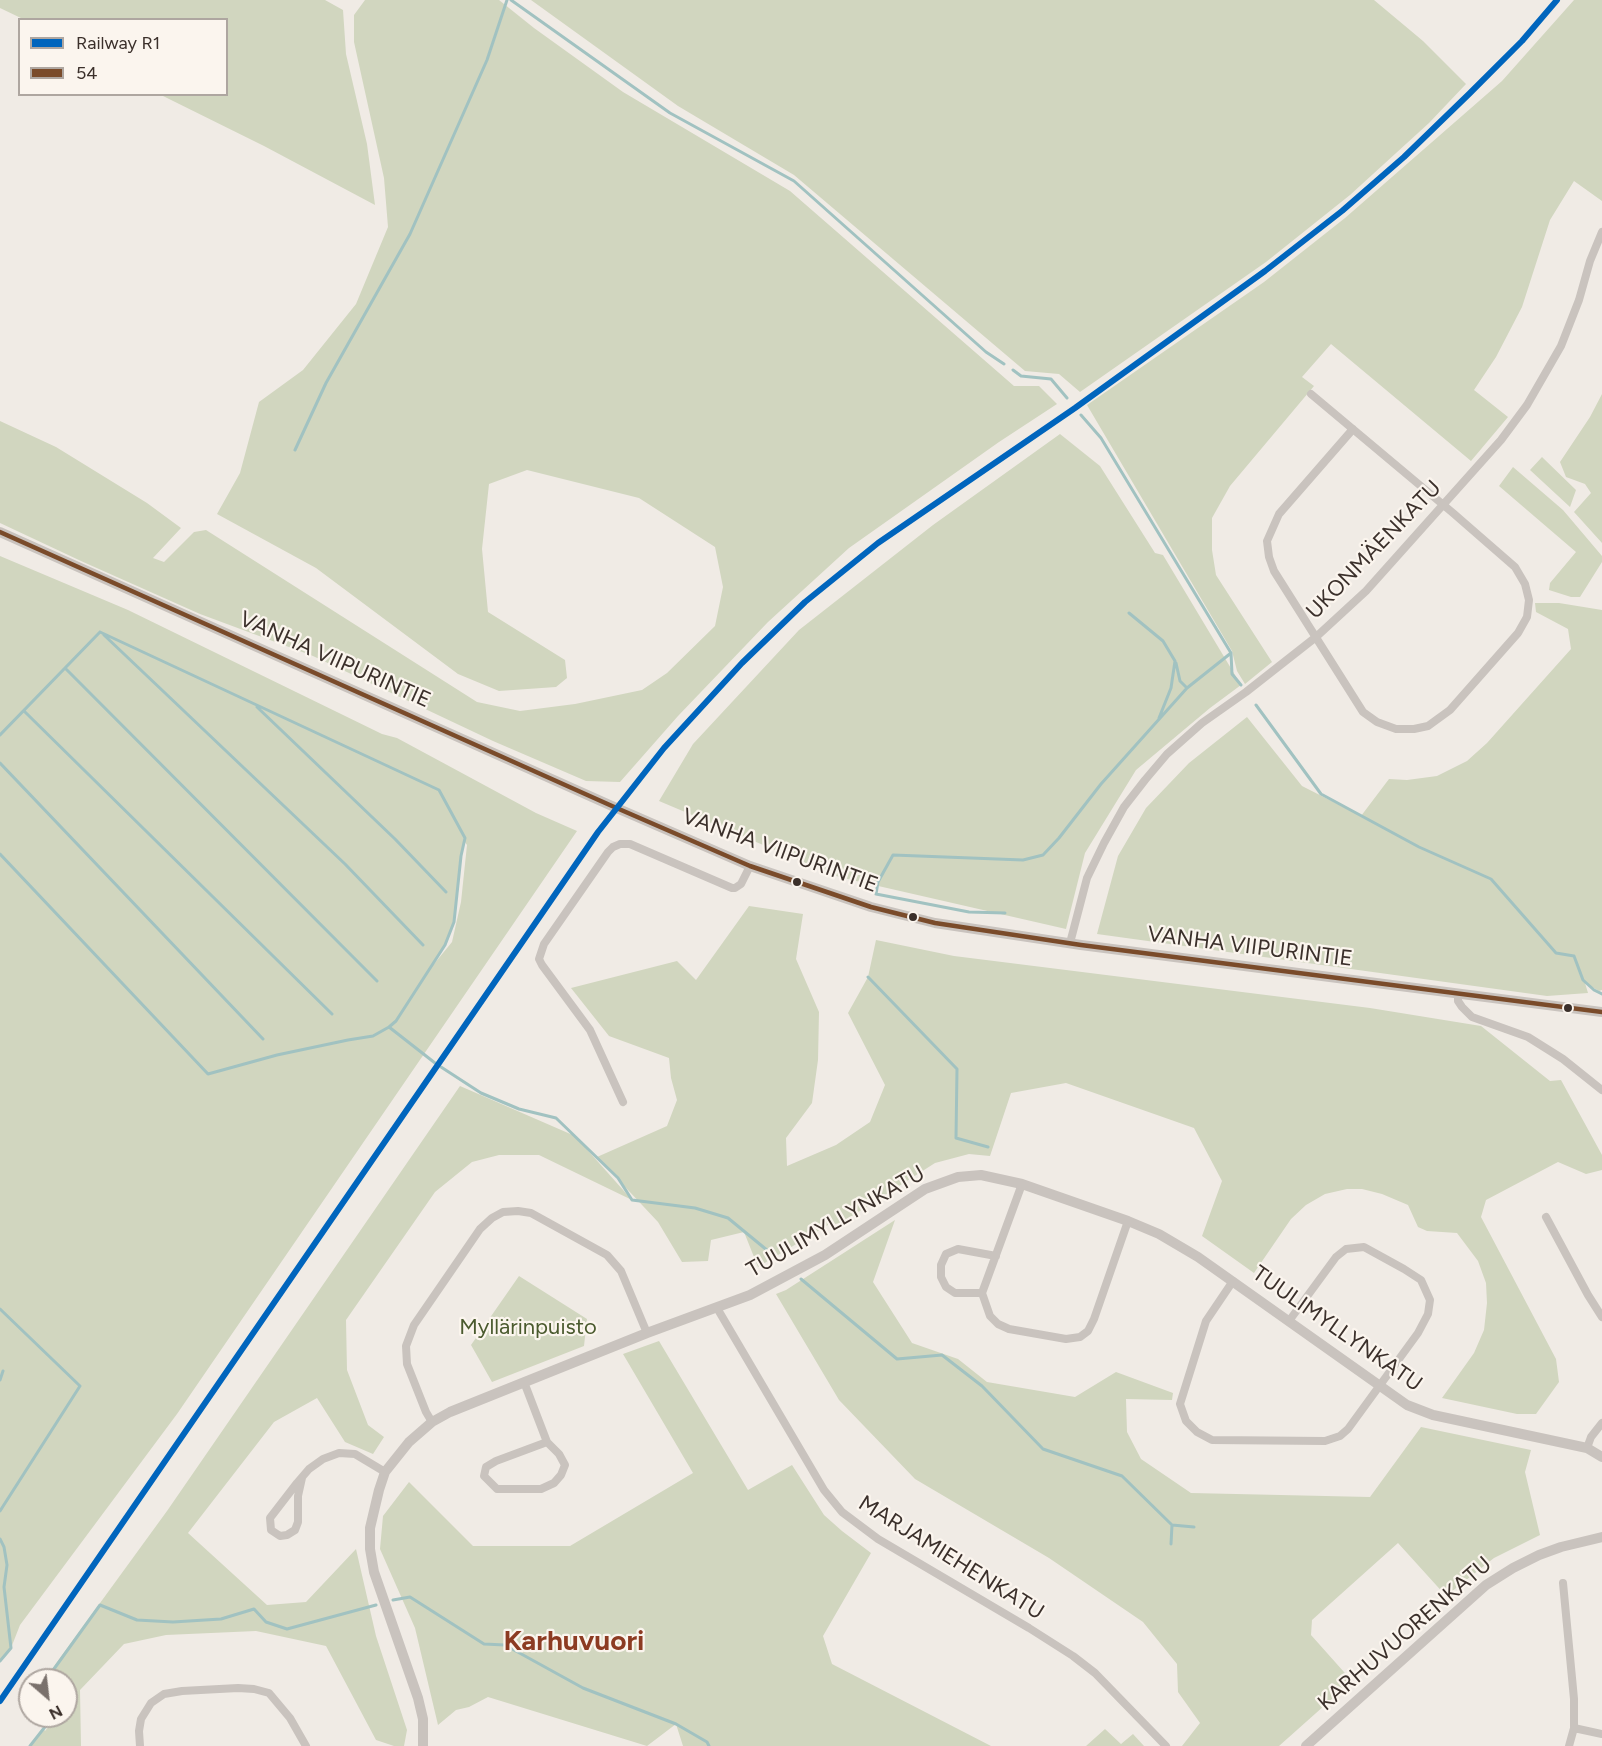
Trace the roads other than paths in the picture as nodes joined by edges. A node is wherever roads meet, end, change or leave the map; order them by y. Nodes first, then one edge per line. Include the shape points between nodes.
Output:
1 (1602, 232) edge
2 (1311, 394) dead end
3 (1353, 429) junction
4 (1443, 505) junction
5 (0, 532) edge
6 (1316, 637) junction
7 (750, 866) junction
8 (1070, 943) junction
9 (1458, 993) junction
10 (1602, 1012) edge
11 (1602, 1090) edge
12 (623, 1102) dead end
13 (1022, 1184) junction
14 (1546, 1216) dead end
15 (1128, 1221) junction
16 (996, 1256) junction
17 (1233, 1281) junction
18 (982, 1293) junction
19 (717, 1308) junction
20 (1602, 1317) edge
21 (1290, 1322) junction
22 (647, 1333) junction
23 (524, 1382) junction
24 (1379, 1386) junction
25 (432, 1422) junction
26 (1602, 1423) edge
27 (547, 1442) junction
28 (1587, 1448) junction
29 (1602, 1457) edge
30 (385, 1472) junction
31 (302, 1478) junction
32 (1602, 1537) edge
33 (1563, 1583) dead end
34 (1574, 1728) junction
35 (1602, 1734) edge
36 (140, 1746) edge
37 (306, 1746) edge
38 (423, 1746) edge
39 (1166, 1746) edge
40 (1306, 1746) edge
41 (1569, 1746) edge

1 - 4 street, UKONMÄENKATU via 1561,346 1543,379 1501,440
2 - 3 street
3 - 4 street
3 - 6 street via 1280,514 1267,541 1274,571
4 - 6 street, UKONMÄENKATU via 1366,591
4 - 6 street via 1515,567 1529,600 1527,617 1518,633 1450,710 1428,726 1414,729 1396,729 1377,722 1363,712
5 - 7 street, VANHA VIIPURINTIE
6 - 8 street, UKONMÄENKATU via 1202,723 1145,780 1124,807 1091,869
7 - 8 street, VANHA VIIPURINTIE via 865,905 935,923
7 - 12 street via 741,884 732,888 630,844 620,844 608,852 544,944 539,959 590,1030
8 - 9 street, VANHA VIIPURINTIE
9 - 10 street, VANHA VIIPURINTIE
9 - 11 street via 1462,1007 1472,1017 1528,1037
13 - 15 street, TUULIMYLLYNKATU
13 - 16 street
13 - 19 street, TUULIMYLLYNKATU via 981,1175 936,1184 802,1269
14 - 20 street
15 - 17 street, TUULIMYLLYNKATU via 1179,1244
15 - 18 street via 1094,1318 1080,1337 1066,1339 1010,1329 990,1316
16 - 18 street
16 - 18 street via 958,1250 946,1254 941,1265 940,1277 946,1287 955,1293
17 - 21 street, TUULIMYLLYNKATU
17 - 24 street via 1206,1321 1180,1404 1186,1421 1197,1432 1212,1440 1325,1441 1348,1429
19 - 22 street, TUULIMYLLYNKATU
19 - 39 street, MARJAMIEHENKATU via 824,1490 842,1512 878,1539 1073,1656 1095,1673
21 - 24 street, TUULIMYLLYNKATU
21 - 24 street via 1336,1257 1346,1249 1364,1247 1420,1280 1430,1300 1428,1314
22 - 23 street, TUULIMYLLYNKATU
22 - 25 street via 621,1271 607,1255 531,1213 503,1212 480,1229 414,1325 406,1346 407,1364
23 - 25 street, TUULIMYLLYNKATU
23 - 27 street
24 - 28 street, TUULIMYLLYNKATU via 1407,1405 1433,1415
25 - 30 street, TUULIMYLLYNKATU via 409,1442
26 - 28 street
27 - 27 street via 496,1461 486,1467 484,1476 497,1489 541,1489 554,1483 565,1465
28 - 29 street, TUULIMYLLYNKATU
30 - 31 street via 355,1454 339,1453 323,1458
30 - 38 street, TUULIMYLLYNKATU via 370,1528 370,1549 374,1572 418,1698
31 - 31 street via 270,1518 271,1530 280,1536 295,1530
32 - 40 street, KARHUVUORENKATU via 1539,1555 1486,1585
33 - 34 street
34 - 35 street
34 - 41 street
36 - 37 street via 141,1719 151,1703 164,1694 238,1688 269,1693

